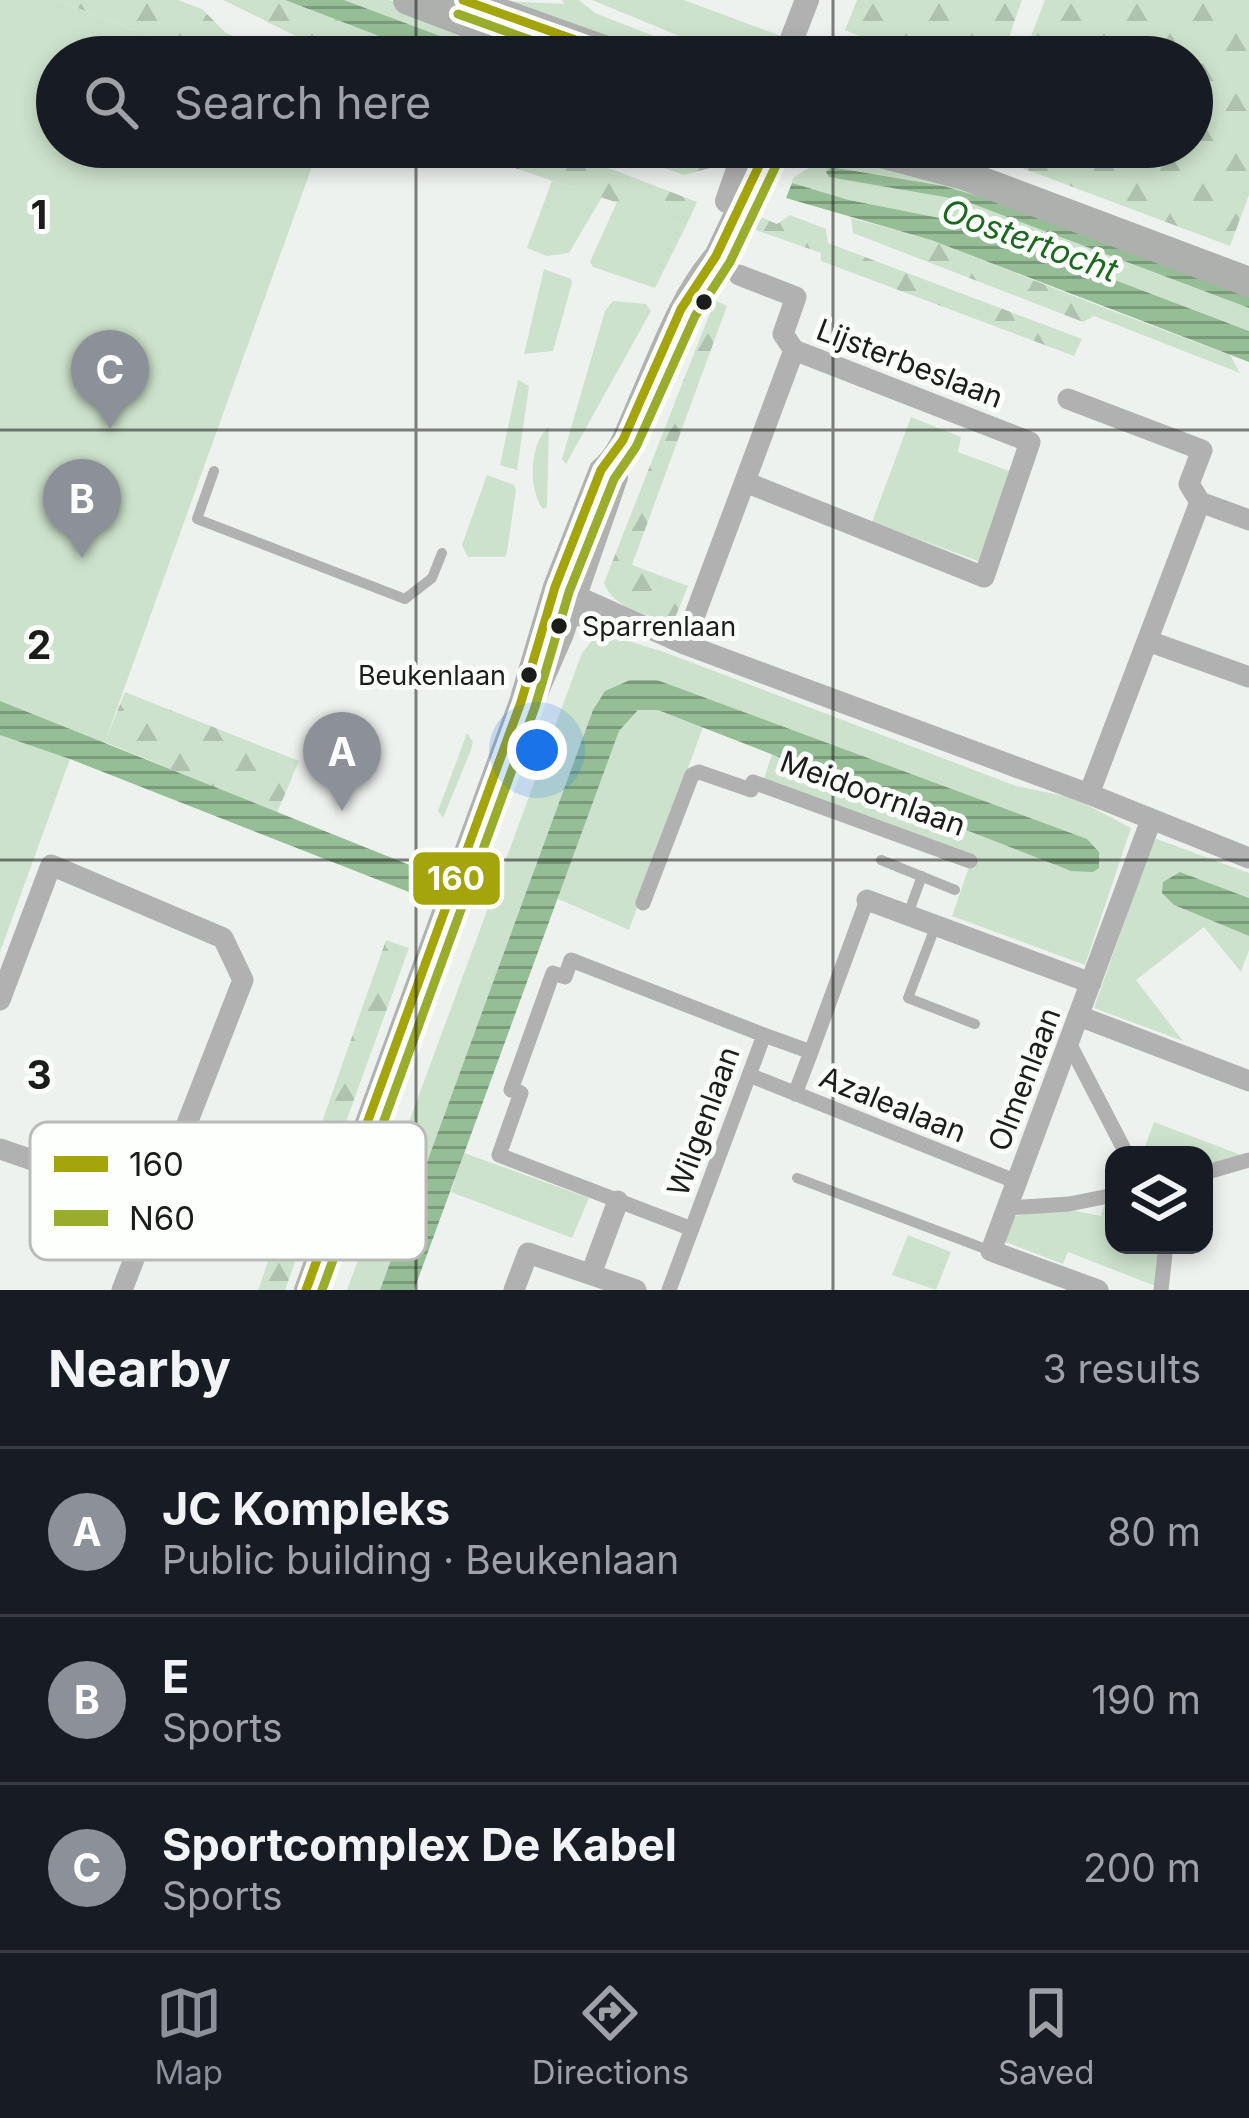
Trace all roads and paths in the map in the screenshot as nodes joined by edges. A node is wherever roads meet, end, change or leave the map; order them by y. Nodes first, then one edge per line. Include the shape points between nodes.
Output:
1 (408, 0) edge
2 (463, 0) edge
3 (811, 0) edge
4 (504, 36) edge
5 (564, 36) edge
6 (795, 36) edge
7 (805, 36) edge
8 (748, 168) edge
9 (935, 168) edge
10 (990, 168) edge
11 (1249, 262) edge
12 (739, 275) dead end
13 (1249, 282) edge
14 (794, 350) junction
15 (1068, 399) dead end
16 (214, 470) dead end
17 (745, 482) junction
18 (1200, 502) junction
19 (1249, 520) edge
20 (442, 554) dead end
21 (553, 596) junction
22 (1148, 641) junction
23 (684, 644) junction
24 (1249, 677) edge
25 (1089, 794) junction
26 (1151, 820) junction
27 (1249, 858) edge
28 (881, 860) dead end
29 (970, 861) dead end
30 (922, 876) junction
31 (955, 890) dead end
32 (868, 900) joint
33 (643, 903) dead end
34 (908, 914) junction
35 (936, 925) junction
36 (1091, 983) junction
37 (0, 1000) edge
38 (1079, 1016) junction
39 (975, 1024) dead end
40 (764, 1035) junction
41 (1070, 1043) junction
42 (811, 1052) junction
43 (749, 1075) junction
44 (1249, 1081) edge
45 (795, 1094) junction
46 (187, 1122) edge
47 (367, 1122) edge
48 (374, 1122) edge
49 (1122, 1146) edge
50 (0, 1149) edge
51 (30, 1159) edge
52 (1249, 1160) edge
53 (1213, 1170) edge
54 (797, 1178) dead end
55 (1016, 1182) junction
56 (1105, 1198) edge
57 (618, 1201) junction
58 (1007, 1208) junction
59 (692, 1229) junction
60 (991, 1251) junction
61 (1165, 1254) edge
62 (133, 1260) edge
63 (317, 1260) edge
64 (327, 1260) edge
65 (591, 1274) junction
66 (122, 1290) edge
67 (306, 1290) edge
68 (317, 1290) edge
69 (514, 1290) edge
70 (636, 1290) edge
71 (669, 1290) edge
72 (1098, 1290) edge
73 (1161, 1290) edge

1 - 4 main road
2 - 5 main road
3 - 6 street
3 - 7 street
8 - 21 street via 615,458 602,470
9 - 13 main road
10 - 11 main road
12 - 14 street via 796,297 783,334
14 - 17 street, Lijsterbeslaan
14 - 17 street, Lijsterbeslaan via 1030,442 984,577
15 - 18 street via 1202,450 1190,484
16 - 20 lane via 197,519 405,599 432,578
17 - 23 street, Lijsterbeslaan
18 - 19 street
18 - 22 street
21 - 23 street
21 - 47 street
21 - 48 street
22 - 24 street
22 - 25 street
23 - 25 street
25 - 26 street
26 - 27 street
26 - 36 street, Olmenlaan
28 - 30 lane
29 - 33 street, Meidoornlaan via 753,782 751,790 701,772 692,776
30 - 31 lane
30 - 34 lane
32 - 34 street
32 - 42 street
34 - 35 street
35 - 36 street
35 - 39 lane via 908,998
36 - 38 street, Olmenlaan
37 - 46 street via 51,866 223,938 243,980
38 - 41 street, Olmenlaan
38 - 44 street
40 - 42 street, Wilgenlaan
40 - 43 street, Wilgenlaan
40 - 57 street via 571,960 565,977 553,973 511,1090 521,1094 499,1155
41 - 49 street
41 - 55 street, Olmenlaan
42 - 45 street
43 - 45 street, Azalealaan
43 - 59 street, Wilgenlaan
45 - 55 street, Azalealaan
50 - 51 street
52 - 53 street
54 - 60 lane
55 - 58 street, Olmenlaan
56 - 58 street
57 - 59 street
57 - 65 street
58 - 60 street, Olmenlaan
59 - 71 street, Wilgenlaan
60 - 72 street
61 - 73 street
62 - 66 street
63 - 67 street
64 - 68 street
65 - 69 street via 528,1252
65 - 70 street

